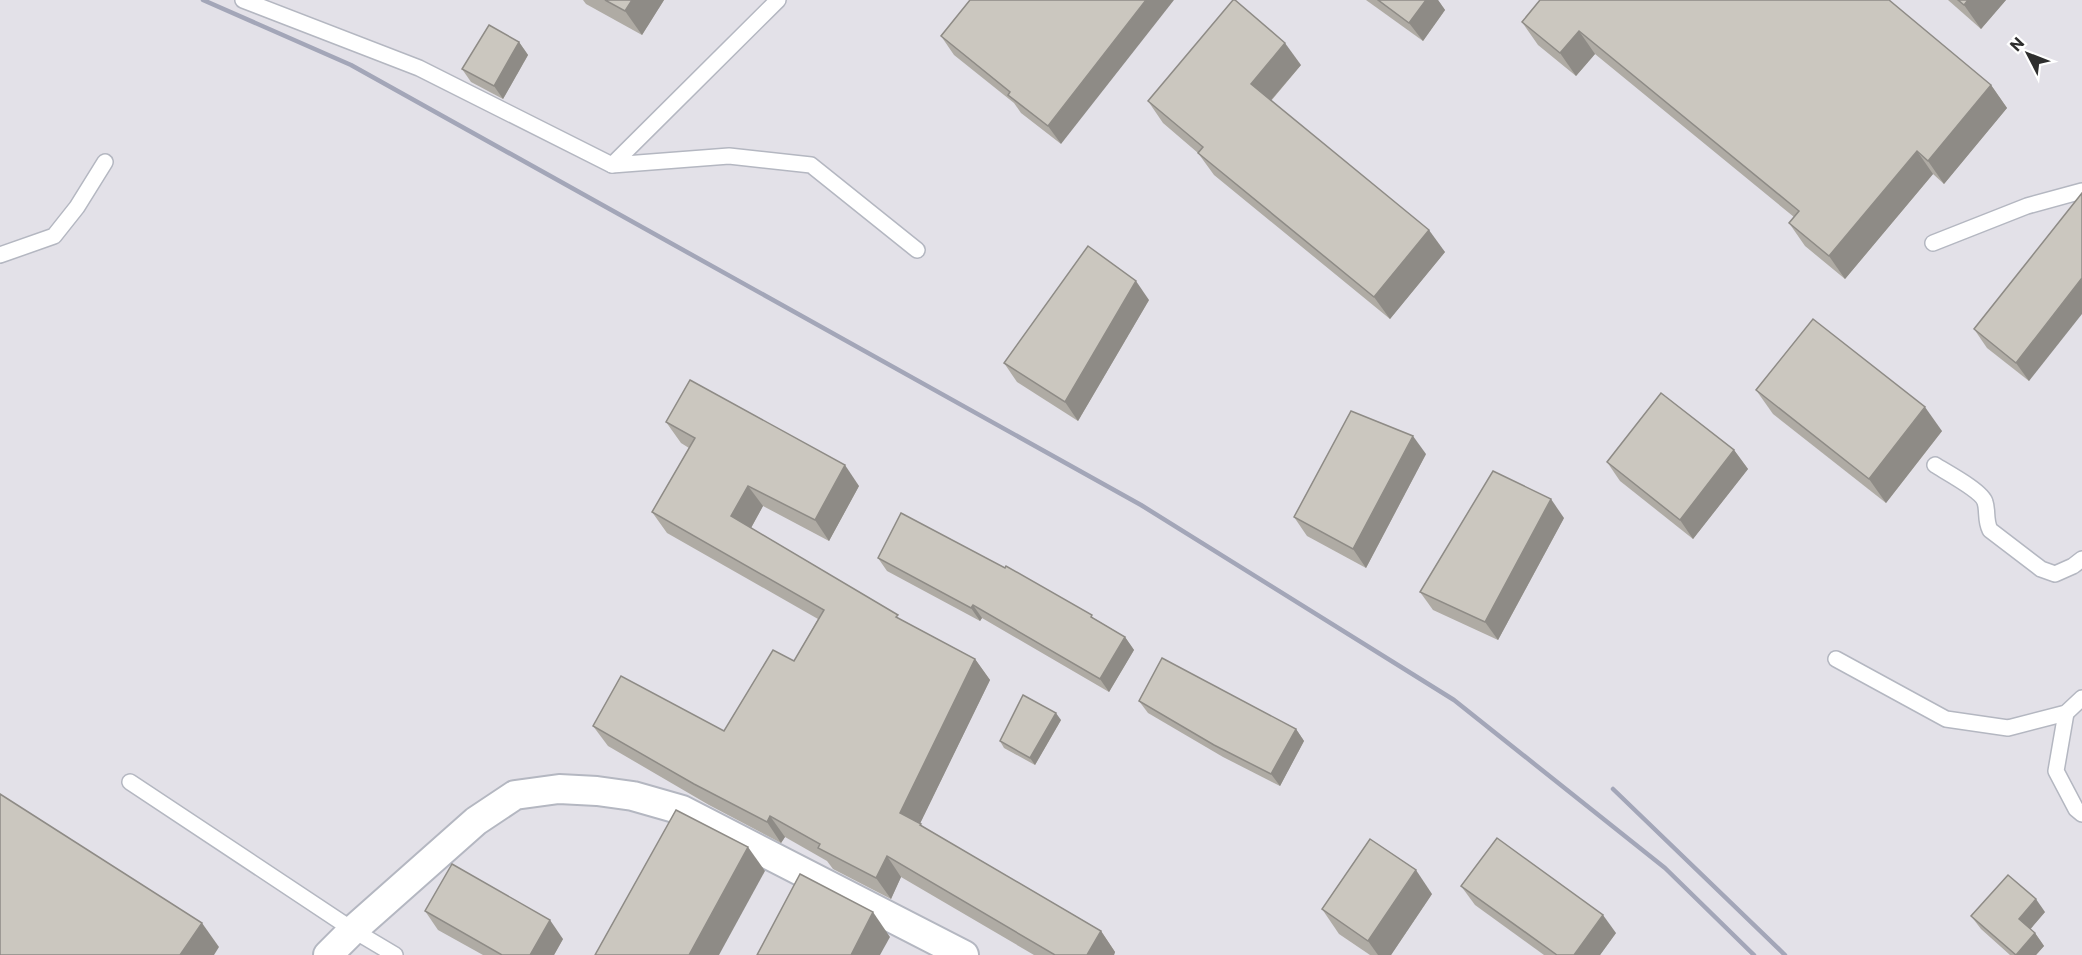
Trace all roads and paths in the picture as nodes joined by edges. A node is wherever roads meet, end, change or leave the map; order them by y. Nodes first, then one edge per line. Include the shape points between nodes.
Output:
1 (243, 0) edge
2 (778, 0) edge
3 (105, 162) dead end
4 (612, 165) junction
5 (2082, 191) edge
6 (1933, 243) dead end
7 (917, 250) dead end
8 (0, 255) edge
9 (1935, 465) dead end
10 (2082, 559) edge
11 (1836, 659) dead end
12 (2082, 698) edge
13 (2066, 713) junction
14 (130, 782) dead end
15 (2082, 814) edge
16 (352, 930) junction
17 (328, 955) edge
18 (395, 955) edge
19 (964, 955) edge

1 - 4 lane via 419,68
2 - 4 lane
3 - 8 lane via 54,236
4 - 7 lane via 729,156 811,165
5 - 6 lane via 2028,206
9 - 10 lane via 1980,494 1990,530 2041,569 2055,574
11 - 13 lane via 1946,718 2008,728
12 - 13 lane
13 - 15 lane via 2056,771
14 - 16 lane
16 - 17 street
16 - 18 lane
16 - 19 street via 476,821 515,795 559,789 633,796 682,810

